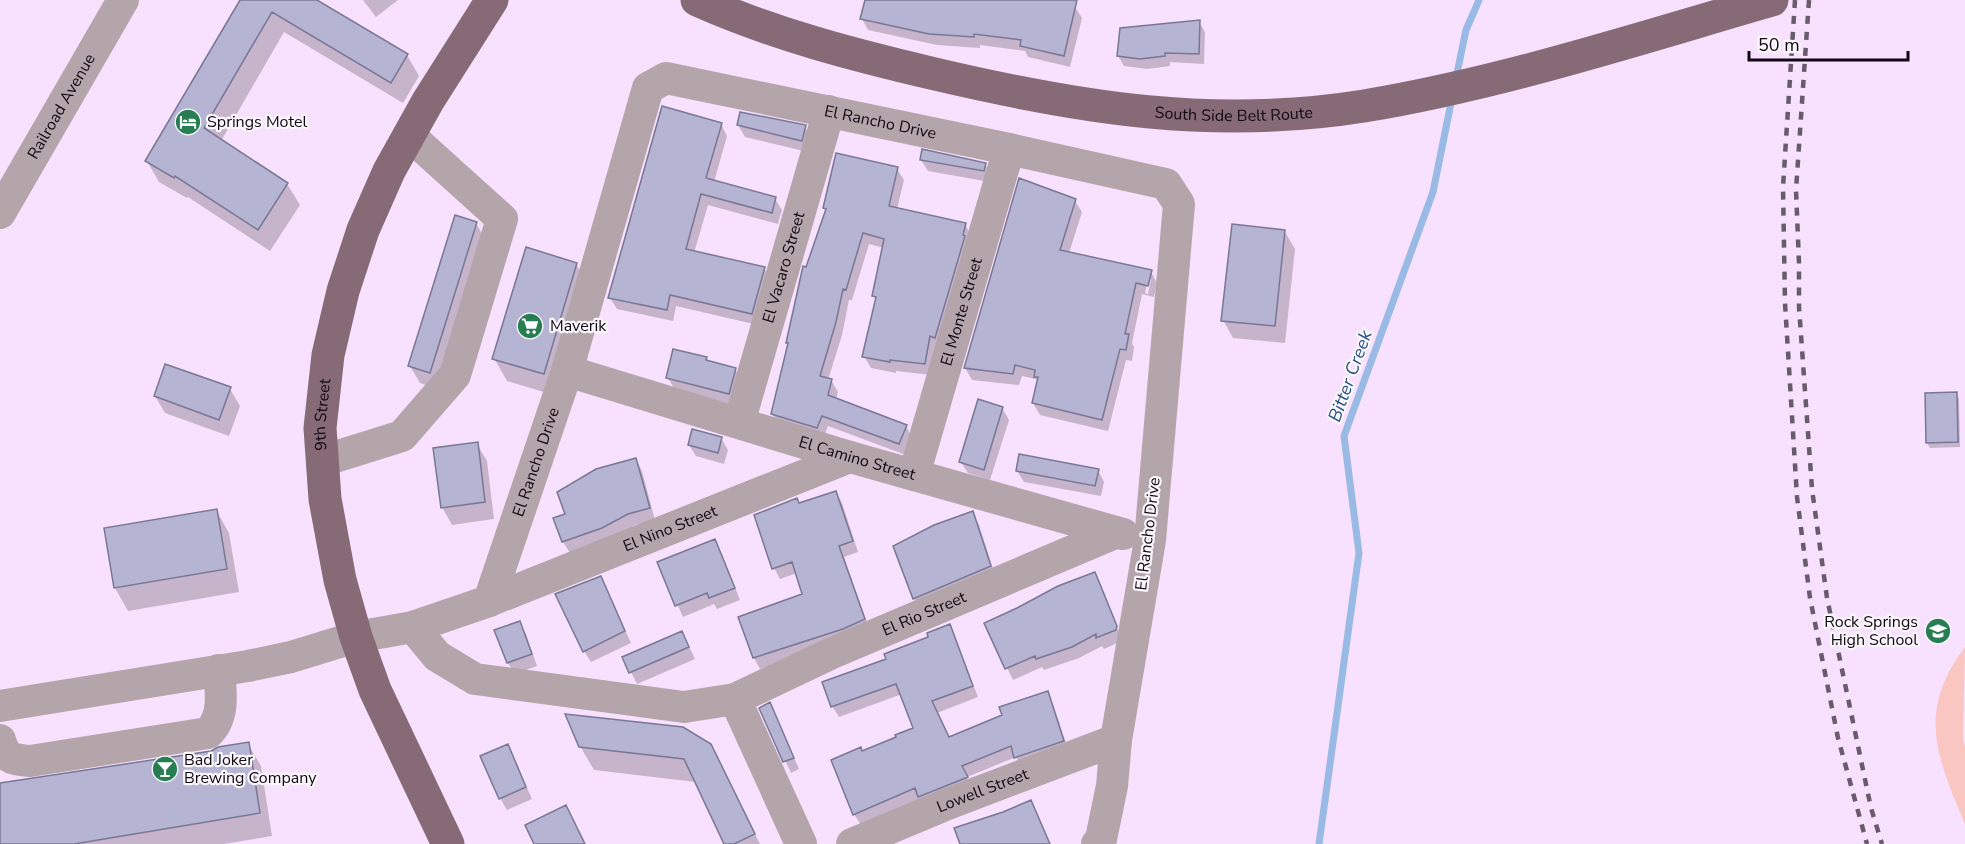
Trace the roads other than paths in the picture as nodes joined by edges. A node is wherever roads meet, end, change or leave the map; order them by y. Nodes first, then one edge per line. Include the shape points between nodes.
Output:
1 (123, 0) edge
2 (492, 0) edge
3 (697, 0) edge
4 (1772, 0) edge
5 (829, 111) junction
6 (409, 135) junction
7 (1009, 148) junction
8 (0, 213) edge
9 (567, 371) junction
10 (739, 423) junction
11 (850, 457) junction
12 (322, 461) junction
13 (914, 475) junction
14 (1115, 533) junction
15 (1150, 540) junction
16 (489, 601) junction
17 (414, 627) junction
18 (356, 637) junction
19 (219, 670) junction
20 (735, 699) junction
21 (0, 706) edge
22 (0, 740) edge
23 (1116, 740) junction
24 (448, 844) edge
25 (801, 844) edge
26 (852, 844) edge
27 (1097, 844) edge

1 - 8 street, Railroad Avenue
2 - 6 main road, 9th Street
3 - 4 main road, South Side Belt Route via 865,58 1067,101 1205,117 1363,106 1518,72
5 - 7 street, El Rancho Drive
5 - 9 street, El Rancho Drive via 666,78 648,88
5 - 10 street, El Vacaro Street
6 - 12 main road, 9th Street via 363,230 342,291 328,355 320,428
6 - 12 street via 502,219 455,375 402,436
7 - 13 street, El Monte Street
7 - 15 street, El Rancho Drive via 1166,184 1179,204
9 - 10 street, El Camino Street
9 - 16 street, El Rancho Drive
10 - 11 street, El Camino Street
11 - 13 street, El Camino Street
11 - 16 street, El Nino Street
12 - 18 main road, 9th Street via 338,569
13 - 14 street, El Camino Street
14 - 15 street, El Camino Street
14 - 20 street, El Rio Street via 832,653
15 - 23 street, El Rancho Drive
16 - 17 street
17 - 18 street
17 - 20 street, El Rio Street via 437,656 475,679 684,707
18 - 19 street via 291,657
18 - 24 main road, 9th Street via 375,690
19 - 21 street
19 - 22 street via 220,712 208,733 30,761 11,759
20 - 25 street
23 - 26 street, Lowell Street
23 - 27 street, El Rancho Drive via 1112,786

